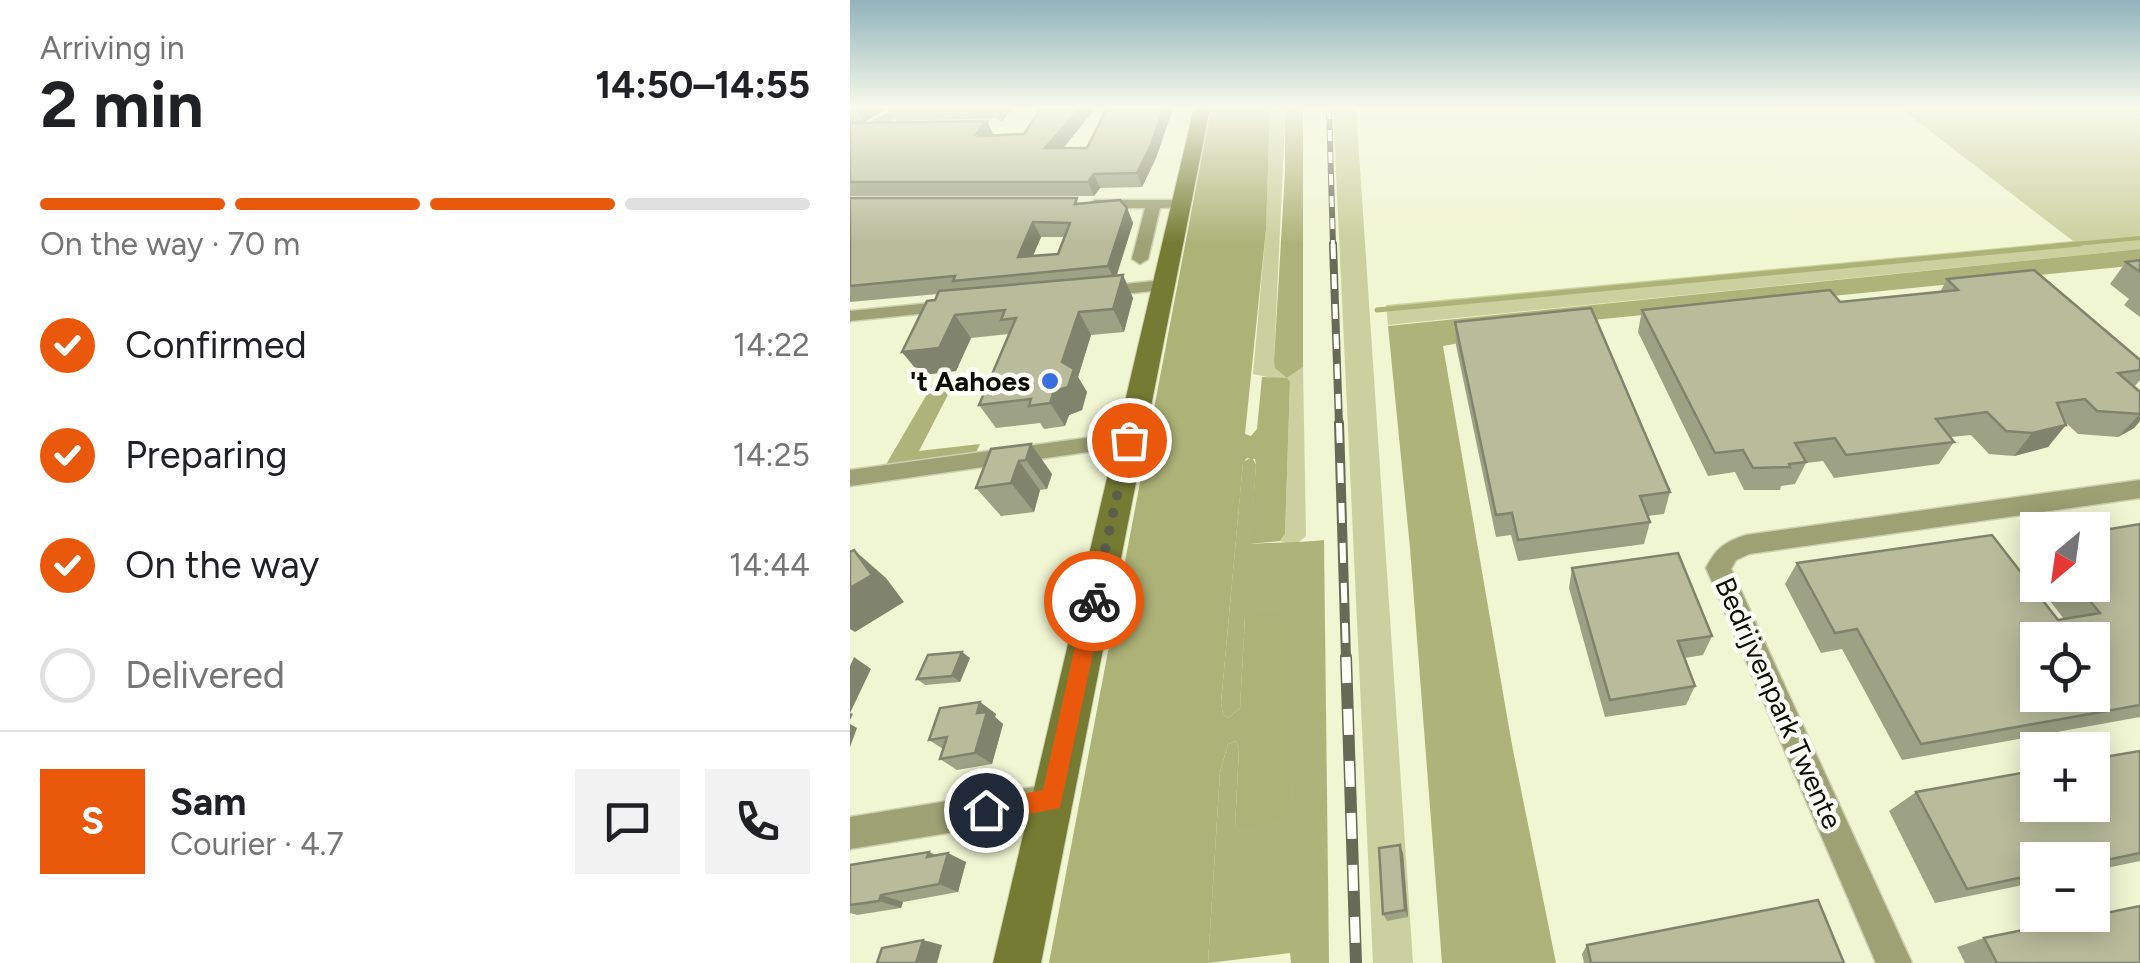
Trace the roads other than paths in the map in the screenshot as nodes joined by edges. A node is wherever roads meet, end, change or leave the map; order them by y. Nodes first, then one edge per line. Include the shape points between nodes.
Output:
1 (1192, 153) edge
2 (1078, 204) edge
3 (1154, 204) junction
4 (1181, 204) junction
5 (1152, 272) junction
6 (1075, 294) edge
7 (964, 305) edge
8 (850, 316) edge
9 (1129, 440) junction
10 (850, 478) edge
11 (2140, 489) edge
12 (1052, 800) junction
13 (850, 833) edge
14 (1017, 963) edge
15 (1894, 963) edge

1 - 4 street
2 - 3 street
3 - 4 street
3 - 5 street
4 - 5 street
5 - 6 street
5 - 9 street
7 - 8 street
9 - 10 street
9 - 12 street
11 - 15 street, Bedrijvenpark Twente via 1746,545 1728,552 1718,568
12 - 13 street
12 - 14 street

